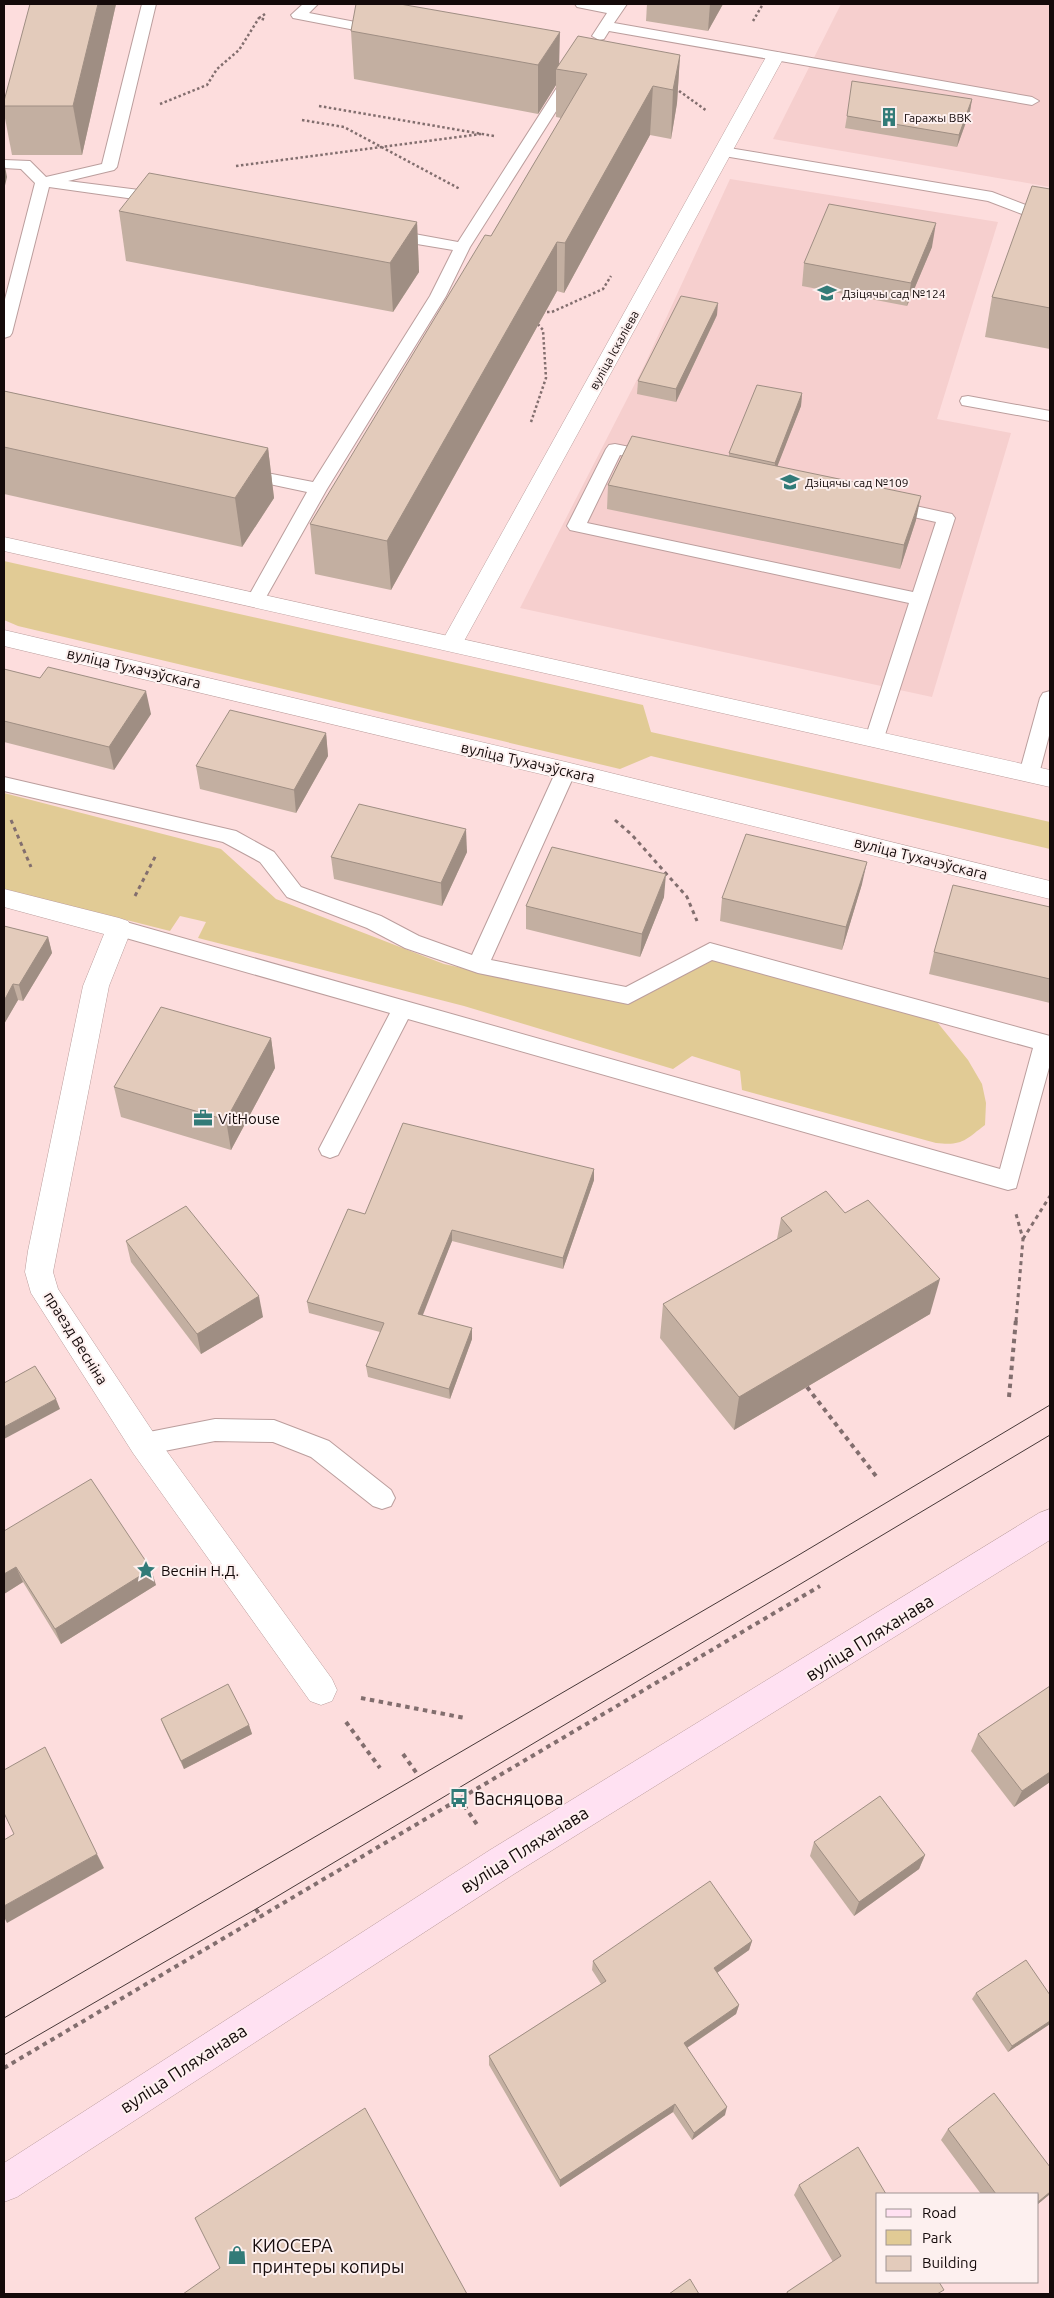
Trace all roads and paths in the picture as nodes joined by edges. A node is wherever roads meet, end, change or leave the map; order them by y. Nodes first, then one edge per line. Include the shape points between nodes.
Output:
1 (148, 4) edge
2 (311, 4) edge
3 (582, 4) edge
4 (618, 7) edge
5 (259, 18) dead end
6 (606, 26) junction
7 (394, 33) edge
8 (590, 49) edge
9 (776, 57) junction
10 (570, 63) edge
11 (675, 88) edge
12 (1032, 101) dead end
13 (319, 106) dead end
14 (122, 110) junction
15 (302, 120) dead end
16 (736, 128) junction
17 (481, 134) junction
18 (529, 142) junction
19 (382, 148) junction
20 (723, 152) junction
21 (4, 164) edge
22 (236, 166) dead end
23 (43, 182) junction
24 (493, 199) junction
25 (179, 201) edge
26 (1050, 215) edge
27 (367, 231) edge
28 (462, 247) junction
29 (613, 273) dead end
30 (536, 313) edge
31 (533, 319) edge
32 (4, 333) edge
33 (968, 401) dead end
34 (1050, 416) edge
35 (674, 462) edge
36 (223, 469) edge
37 (546, 473) junction
38 (318, 489) junction
39 (868, 502) edge
40 (4, 544) edge
41 (256, 599) junction
42 (920, 600) junction
43 (4, 638) edge
44 (452, 643) junction
45 (1050, 698) edge
46 (875, 739) junction
47 (566, 771) junction
48 (1040, 776) edge
49 (4, 784) edge
50 (8, 812) dead end
51 (609, 815) dead end
52 (172, 823) junction
53 (1050, 890) edge
54 (4, 898) edge
55 (49, 909) junction
56 (119, 928) junction
57 (710, 951) junction
58 (478, 965) junction
59 (403, 1008) junction
60 (330, 1149) dead end
61 (1050, 1196) edge
62 (807, 1387) edge
63 (1009, 1397) dead end
64 (144, 1444) junction
65 (876, 1476) dead end
66 (382, 1498) dead end
67 (1050, 1523) edge
68 (820, 1586) dead end
69 (322, 1690) junction
70 (465, 1718) dead end
71 (403, 1754) dead end
72 (380, 1768) dead end
73 (418, 1776) dead end
74 (256, 1909) dead end
75 (260, 1917) junction
76 (4, 2068) edge
77 (4, 2184) edge

1 - 14 lane
2 - 7 lane via 298,15
3 - 4 lane
4 - 6 lane
5 - 14 path via 239,50 217,69 207,85 158,105
6 - 8 lane
6 - 9 lane
9 - 12 lane
9 - 16 street, вуліца Іскаліева
10 - 18 lane via 579,64
11 - 16 path
13 - 17 path
14 - 23 lane via 109,167
15 - 19 path via 344,128
16 - 20 street, вуліца Іскаліева
17 - 18 path
17 - 19 path
18 - 24 lane
19 - 22 path
19 - 24 path via 463,190
20 - 26 lane via 992,197 1027,211
20 - 37 street, вуліца Іскаліева
21 - 23 lane via 25,164
23 - 25 lane
23 - 32 lane
24 - 28 lane
27 - 28 lane
28 - 38 lane via 438,296
29 - 30 path via 603,289 552,312
31 - 37 path via 543,330 546,378 522,448
33 - 34 lane
35 - 42 lane via 615,450 576,526
36 - 38 lane
37 - 44 street, вуліца Іскаліева
38 - 41 lane
39 - 42 lane via 946,518
40 - 41 street
41 - 44 street
42 - 46 lane
43 - 47 street, вуліца Тухачэўскага
44 - 46 street
45 - 48 lane
46 - 48 street
47 - 53 street, вуліца Тухачэўскага
47 - 58 lane
49 - 52 lane
50 - 55 path
51 - 57 path via 632,835 687,897
52 - 56 path
52 - 58 lane via 229,836 267,857 294,892 374,922 412,942
54 - 55 street
55 - 56 street
56 - 59 lane
56 - 64 street, праезд Весніна via 96,986 39,1272 45,1293
57 - 58 lane via 628,996
57 - 59 lane via 1045,1043 1008,1181
59 - 60 lane
61 - 63 path via 1022,1239
62 - 65 path
64 - 66 lane via 215,1430 274,1431 320,1449
64 - 69 street, праезд Весніна
67 - 77 main road, вуліца Пляханава via 502,1862
68 - 75 path
69 - 70 path
69 - 72 path
71 - 73 path
74 - 75 path
75 - 76 path

